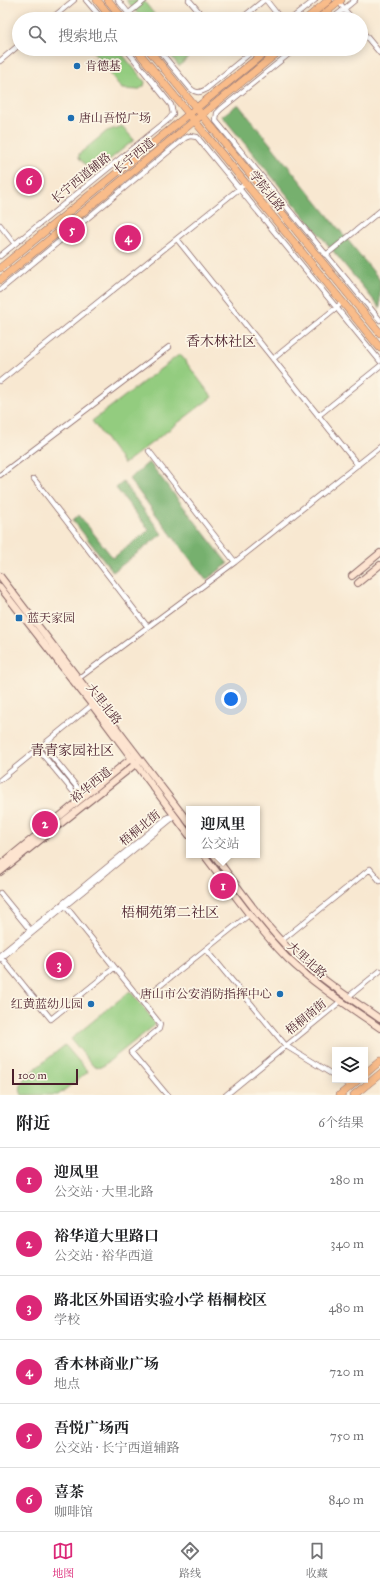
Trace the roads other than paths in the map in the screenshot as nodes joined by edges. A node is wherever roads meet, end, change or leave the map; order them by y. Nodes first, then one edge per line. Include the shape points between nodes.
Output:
1 (74, 0) edge
2 (86, 0) edge
3 (97, 0) edge
4 (108, 0) edge
5 (118, 0) edge
6 (145, 0) edge
7 (189, 0) edge
8 (265, 0) edge
9 (315, 0) edge
10 (329, 0) edge
11 (355, 0) edge
12 (340, 1) edge
13 (344, 9) junction
14 (59, 12) edge
15 (96, 12) edge
16 (106, 12) edge
17 (117, 12) edge
18 (128, 12) edge
19 (130, 12) edge
20 (199, 12) edge
21 (250, 12) edge
22 (275, 12) edge
23 (300, 12) edge
24 (314, 12) edge
25 (327, 12) edge
26 (340, 12) edge
27 (346, 12) edge
28 (368, 38) edge
29 (12, 51) edge
30 (380, 53) edge
31 (132, 56) edge
32 (142, 56) edge
33 (154, 56) edge
34 (164, 56) edge
35 (246, 56) edge
36 (260, 56) edge
37 (273, 56) edge
38 (286, 56) edge
39 (0, 60) edge
40 (196, 108) junction
41 (189, 114) junction
42 (202, 114) junction
43 (194, 120) junction
44 (246, 183) junction
45 (240, 188) junction
46 (380, 211) edge
47 (0, 225) edge
48 (177, 239) junction
49 (15, 244) junction
50 (326, 255) junction
51 (0, 256) edge
52 (0, 268) edge
53 (0, 280) edge
54 (0, 290) edge
55 (356, 291) junction
56 (350, 296) junction
57 (342, 302) junction
58 (336, 307) junction
59 (380, 320) edge
60 (380, 333) edge
61 (169, 347) dead end
62 (380, 348) edge
63 (273, 359) junction
64 (380, 361) edge
65 (380, 366) edge
66 (0, 381) edge
67 (318, 416) junction
68 (380, 447) edge
69 (149, 451) dead end
70 (358, 465) junction
71 (0, 475) edge
72 (34, 479) dead end
73 (380, 553) edge
74 (235, 562) junction
75 (380, 565) edge
76 (352, 576) dead end
77 (0, 578) edge
78 (358, 584) dead end
79 (0, 587) edge
80 (148, 626) junction
81 (79, 678) junction
82 (92, 705) junction
83 (43, 745) junction
84 (38, 749) junction
85 (136, 759) junction
86 (0, 780) edge
87 (83, 798) junction
88 (174, 816) junction
89 (186, 819) edge
90 (186, 831) edge
91 (206, 858) edge
92 (216, 858) edge
93 (0, 865) edge
94 (0, 872) edge
95 (380, 881) edge
96 (0, 893) edge
97 (63, 905) junction
98 (250, 914) junction
99 (31, 931) junction
100 (281, 941) junction
101 (206, 949) junction
102 (0, 957) edge
103 (114, 968) junction
104 (380, 971) edge
105 (348, 997) junction
106 (142, 1000) junction
107 (341, 1001) junction
108 (380, 1019) edge
109 (380, 1028) edge
110 (287, 1047) junction
111 (380, 1061) edge
112 (368, 1071) edge
113 (332, 1074) edge
114 (380, 1074) edge
115 (346, 1083) edge
116 (354, 1083) edge
117 (351, 1086) junction
118 (167, 1095) edge
119 (226, 1095) edge
120 (230, 1095) edge
121 (340, 1095) edge
122 (354, 1095) edge

1 - 14 street
2 - 15 street
3 - 16 main road
4 - 17 main road
5 - 18 street
6 - 19 street
7 - 20 street
8 - 21 street
8 - 22 street
9 - 23 street
10 - 24 main road
11 - 13 street
12 - 13 street
12 - 25 main road
13 - 26 street
13 - 27 street
28 - 30 street
29 - 39 street
31 - 49 street, 长宁西道辅路 via 171,105 172,114 164,124
32 - 41 main road, 学院北路
33 - 40 main road, 学院北路
34 - 35 street via 191,89 200,93
36 - 40 main road, 长宁西道
37 - 42 main road, 长宁西道
38 - 50 street via 217,113 216,121
40 - 41 main road, 长宁西道
40 - 42 main road, 学院北路
41 - 43 main road, 学院北路
41 - 52 main road, 长宁西道
42 - 43 main road, 长宁西道
42 - 56 main road, 学院北路
43 - 44 main road, 学院北路
43 - 53 main road, 长宁西道
44 - 45 street
44 - 57 main road, 学院北路
45 - 48 street
45 - 54 street via 197,137 190,136
45 - 58 street
46 - 50 street
47 - 49 street
48 - 63 street
48 - 66 street
49 - 51 street, 长宁西道辅路
50 - 55 street
55 - 56 street
55 - 59 street
56 - 57 main road
56 - 60 main road, 学院北路
57 - 58 street
57 - 62 main road, 学院北路
58 - 63 street
58 - 64 street
61 - 71 street
63 - 67 street
65 - 67 street
67 - 70 street
68 - 70 street
69 - 74 street
70 - 74 street
72 - 80 street
73 - 76 main road
74 - 80 street
75 - 78 main road
77 - 81 main road, 大里北路
79 - 82 main road, 大里北路
80 - 81 street
81 - 85 main road, 大里北路
82 - 83 street
82 - 85 main road, 大里北路
83 - 84 street
83 - 87 street via 81,792
84 - 86 street
84 - 87 street via 77,796
85 - 87 main road, 裕华西道
85 - 88 main road, 大里北路
85 - 89 main road, 大里北路
85 - 94 main road, 裕华西道
87 - 93 main road, 裕华西道
88 - 90 main road, 大里北路
88 - 97 street, 梧桐北街
91 - 98 main road, 大里北路
92 - 100 main road, 大里北路
95 - 100 street via 370,869
96 - 99 street
97 - 99 street, 梧桐北街
97 - 103 street
98 - 101 street
98 - 107 main road, 大里北路 via 288,958
99 - 102 street, 梧桐北街
100 - 105 main road, 大里北路 via 313,971
101 - 106 street
101 - 110 street
102 - 103 street via 51,1019
103 - 106 street
104 - 105 street
105 - 108 main road, 大里北路
106 - 118 street via 160,1024 159,1029 131,1052
107 - 109 main road, 大里北路
107 - 110 street, 梧桐南街
110 - 113 street
110 - 119 street, 梧桐南街
110 - 120 street, 梧桐南街
111 - 112 main road
114 - 122 main road
115 - 117 street
116 - 117 main road
117 - 121 main road

